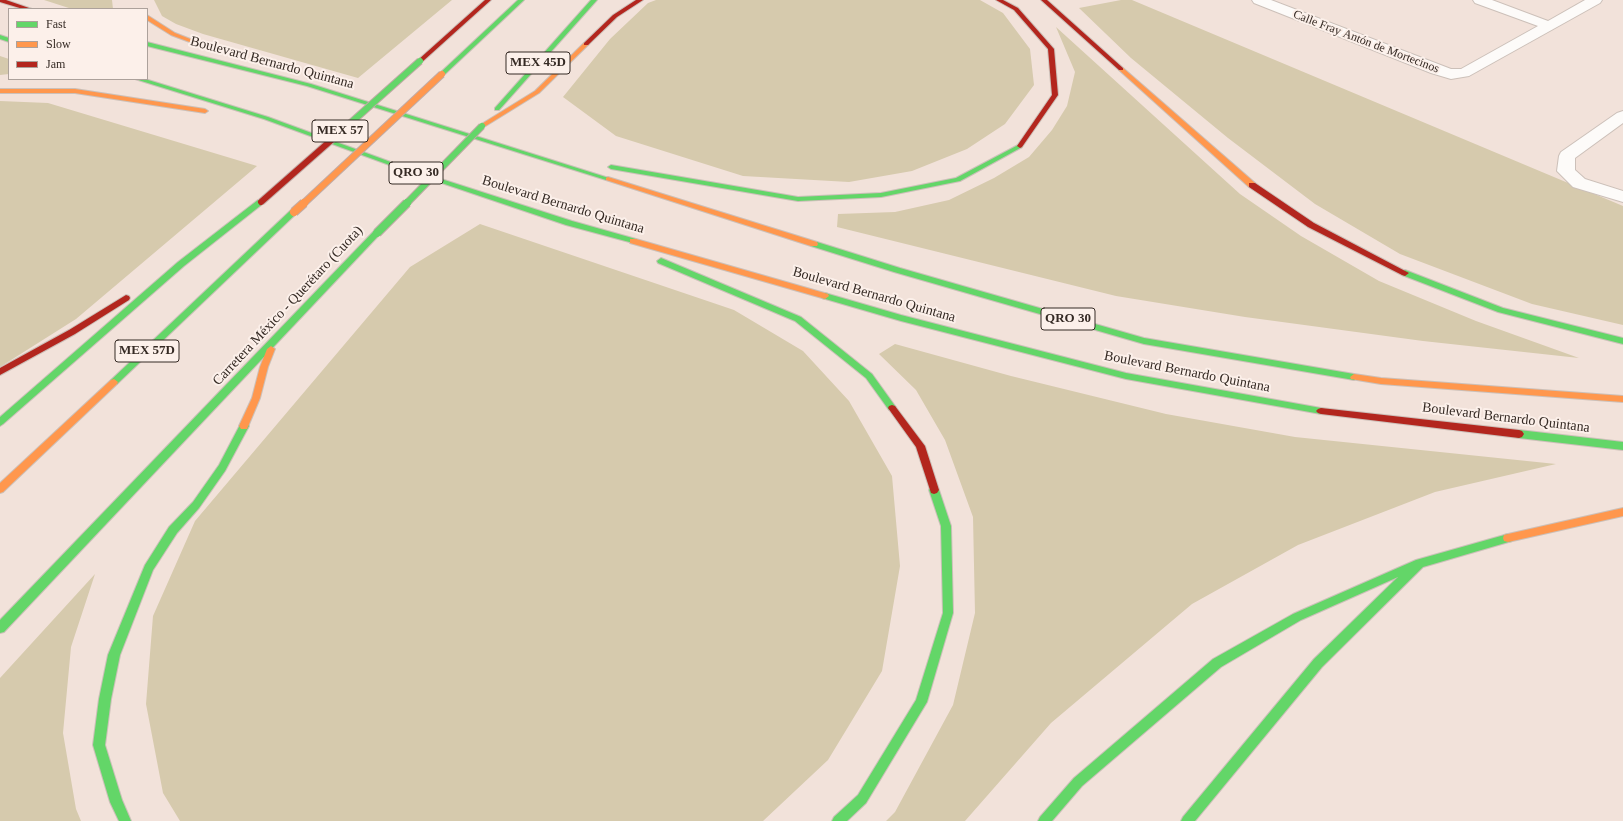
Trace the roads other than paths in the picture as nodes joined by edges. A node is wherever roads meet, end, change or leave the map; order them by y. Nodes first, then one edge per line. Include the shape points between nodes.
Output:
1 (0, 0) edge
2 (476, 0) edge
3 (488, 0) edge
4 (521, 0) edge
5 (594, 0) edge
6 (640, 0) edge
7 (999, 0) edge
8 (1044, 0) edge
9 (1259, 0) edge
10 (1480, 0) edge
11 (1595, 0) edge
12 (26, 8) edge
13 (148, 18) edge
14 (1547, 25) junction
15 (457, 28) junction
16 (148, 44) edge
17 (141, 80) edge
18 (309, 85) junction
19 (0, 91) edge
20 (1623, 116) edge
21 (266, 118) junction
22 (482, 126) junction
23 (531, 154) junction
24 (1623, 197) edge
25 (569, 223) junction
26 (641, 253) dead end
27 (655, 259) dead end
28 (182, 264) junction
29 (1623, 341) edge
30 (273, 343) junction
31 (0, 372) edge
32 (1623, 399) edge
33 (0, 422) edge
34 (1623, 446) edge
35 (0, 489) edge
36 (1623, 512) edge
37 (1420, 563) junction
38 (0, 628) edge
39 (126, 821) edge
40 (838, 821) edge
41 (1044, 821) edge
42 (1187, 821) edge

1 - 12 main road
2 - 15 main road
3 - 15 main road, MEX 57
4 - 35 main road, MEX 57D, bridge
5 - 22 main road, Carretera México - Querétaro (Cuota) / MEX 45D
6 - 22 main road via 615,16 537,92
7 - 23 main road via 1016,9 1051,49 1055,95 1018,148 958,180 881,195 798,199
8 - 29 main road via 1246,181 1311,225 1393,268 1501,310
9 - 14 street, Calle Fray Antón de Mortecinos via 1451,74 1464,73
10 - 14 street
11 - 14 street
13 - 18 main road via 173,34
15 - 28 main road, MEX 57, bridge via 261,202
16 - 18 main road, Boulevard Bernardo Quintana / QRO 30
17 - 21 main road, Boulevard Bernardo Quintana / QRO 30
18 - 23 main road, Boulevard Bernardo Quintana / QRO 30
19 - 21 main road via 75,91
20 - 24 street via 1568,156 1566,171 1579,183
21 - 25 main road, Boulevard Bernardo Quintana / QRO 30 via 405,169
22 - 30 main road, Carretera México - Querétaro (Cuota), bridge via 376,233
23 - 32 main road, Boulevard Bernardo Quintana / QRO 30 via 897,270 1144,340 1381,381
25 - 26 main road
25 - 34 main road, Boulevard Bernardo Quintana / QRO 30 via 901,318 1126,376 1322,411
27 - 40 main road via 798,319 869,376 920,446 946,526 948,613 921,702 862,799
28 - 31 main road via 72,332
28 - 33 main road, MEX 57
30 - 38 main road, Carretera México - Querétaro (Cuota)
30 - 39 main road via 256,398 241,433 222,468 196,505 173,530 149,568 114,655 99,745 116,802
36 - 37 main road via 1493,541
37 - 41 main road via 1297,617 1217,663 1078,782
37 - 42 main road via 1318,663

